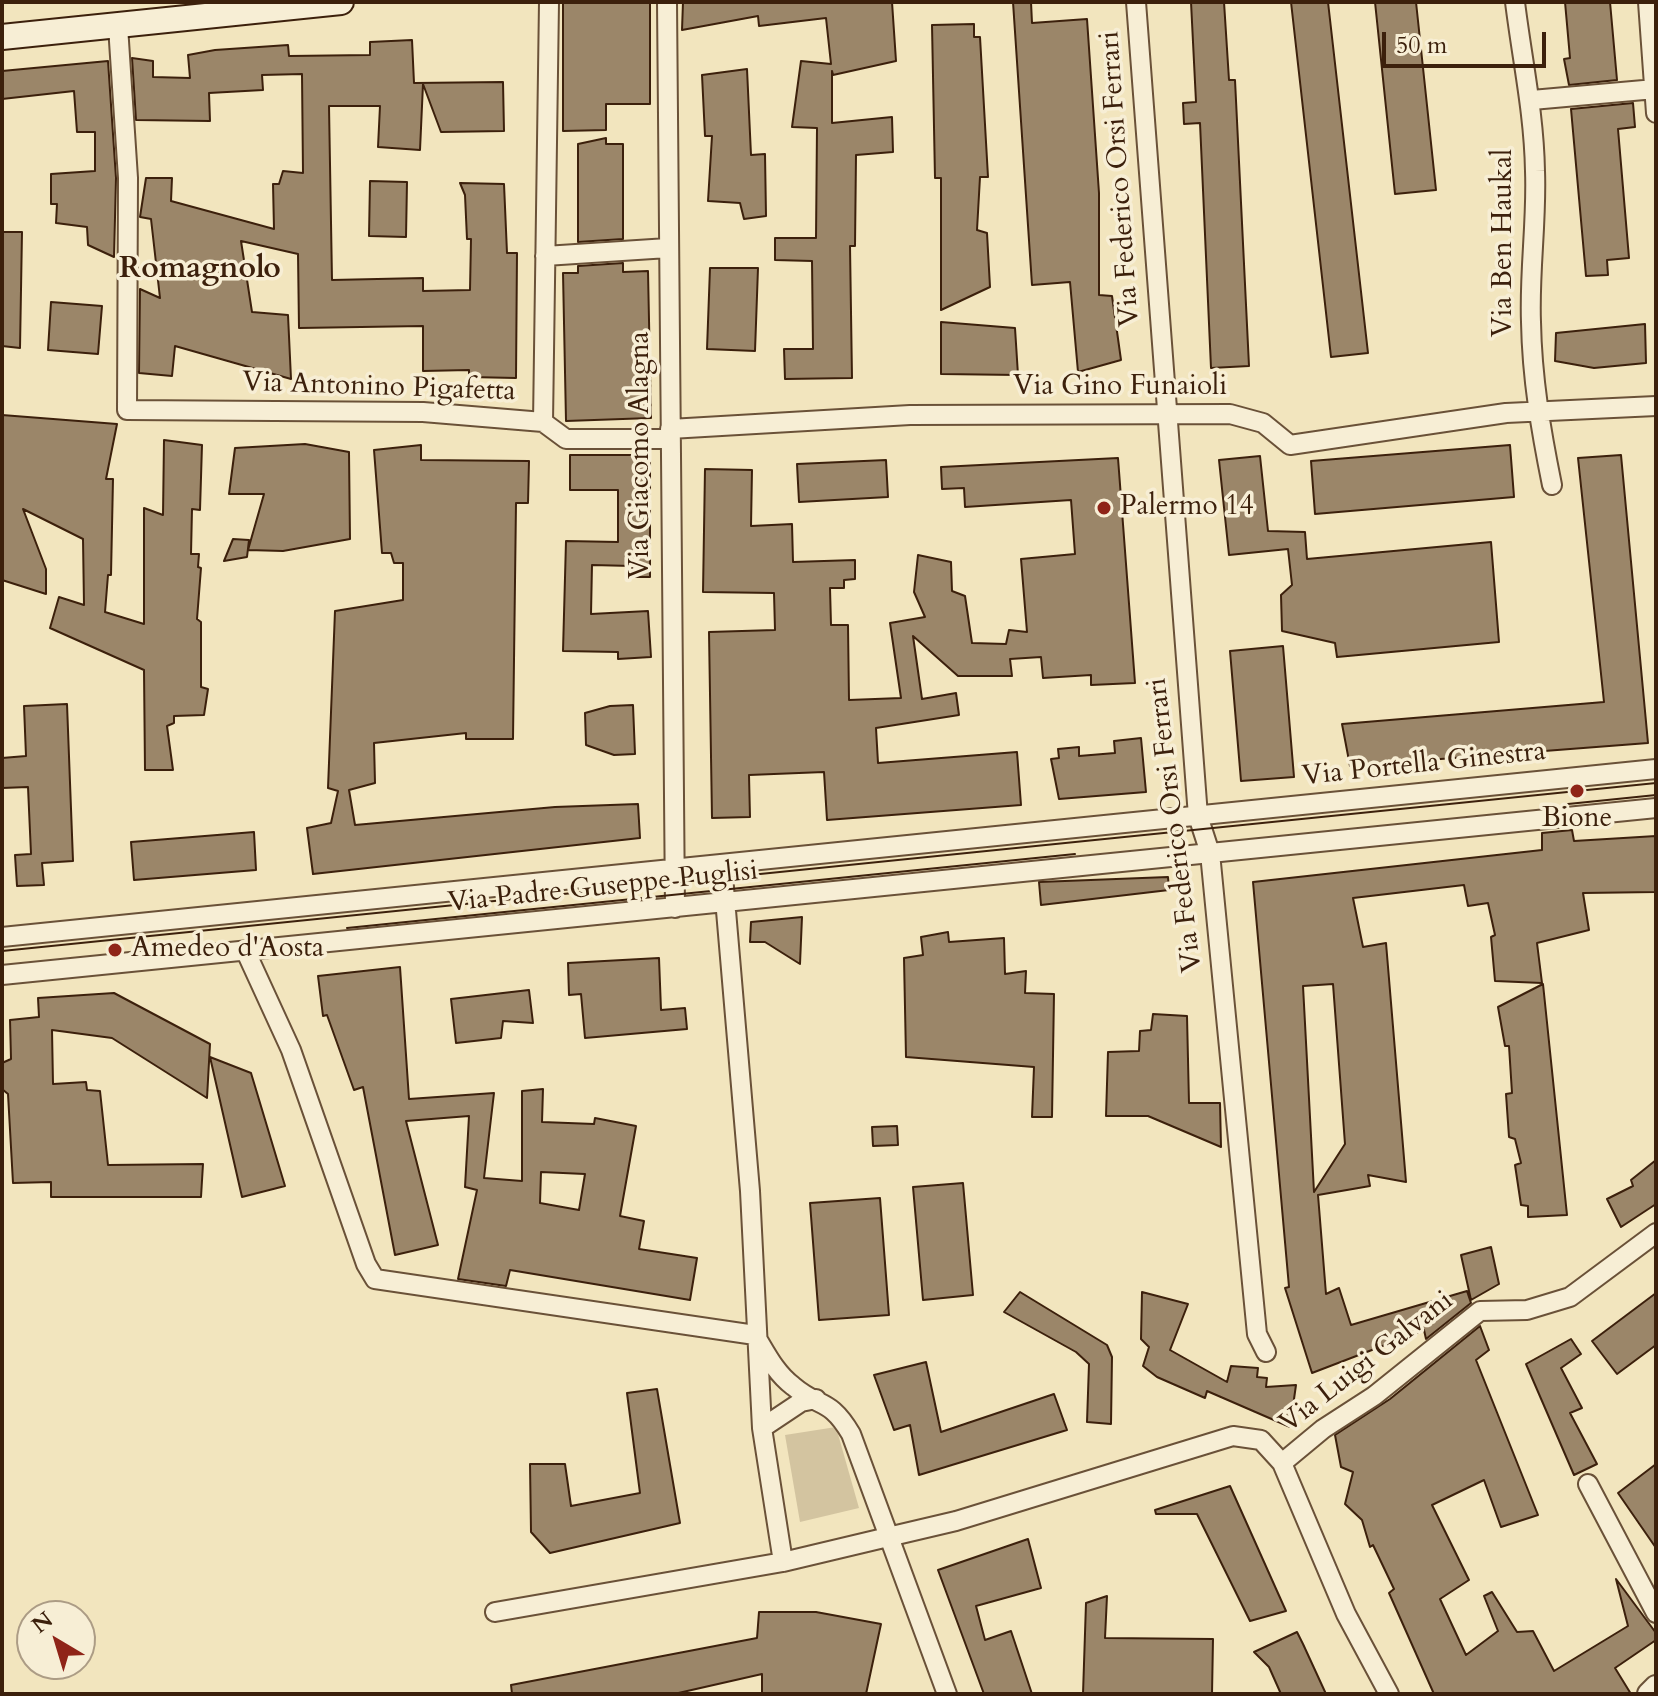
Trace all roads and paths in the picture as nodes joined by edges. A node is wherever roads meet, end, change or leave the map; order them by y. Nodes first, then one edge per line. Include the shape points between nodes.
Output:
1 (341, 2) edge
2 (549, 2) edge
3 (667, 2) edge
4 (1136, 2) edge
5 (1515, 2) edge
6 (1648, 2) edge
7 (118, 26) junction
8 (2, 37) edge
9 (1655, 89) edge
10 (1532, 100) junction
11 (1656, 113) edge
12 (668, 248) junction
13 (545, 256) junction
14 (1656, 406) edge
15 (1537, 411) junction
16 (1166, 416) junction
17 (543, 422) junction
18 (670, 434) junction
19 (1552, 485) dead end
20 (1656, 769) edge
21 (1656, 808) edge
22 (1198, 816) junction
23 (1210, 853) junction
24 (722, 864) junction
25 (673, 870) junction
26 (725, 903) junction
27 (675, 908) junction
28 (2, 937) edge
29 (246, 952) junction
30 (2, 975) edge
31 (1656, 1233) edge
32 (755, 1335) junction
33 (1266, 1352) dead end
34 (816, 1399) junction
35 (762, 1428) junction
36 (1282, 1463) junction
37 (1588, 1484) dead end
38 (888, 1537) junction
39 (783, 1562) junction
40 (495, 1612) dead end
41 (1656, 1613) edge
42 (1656, 1687) edge
43 (947, 1694) edge
44 (1389, 1694) edge
45 (1649, 1694) edge

1 - 7 main road
2 - 13 street
3 - 12 street, Via Giacomo Alagna
4 - 16 street, Via Federico Orsi Ferrari
5 - 10 street, Via Ben Haukal
6 - 9 street
7 - 8 main road
7 - 17 street, Via Antonino Pigafetta via 128,178 127,410 423,412
9 - 10 street
9 - 11 street
10 - 15 street, Via Ben Haukal via 1536,174 1531,322
12 - 13 street
12 - 18 street, Via Giacomo Alagna
13 - 17 street
14 - 15 street, Via Gino Funaioli
15 - 16 street, Via Gino Funaioli via 1290,445 1263,423 1230,414
15 - 19 street, Via Ben Haukal
16 - 18 street, Via Gino Funaioli via 910,415
16 - 22 street, Via Federico Orsi Ferrari
17 - 18 street, Via Antonino Pigafetta via 566,439
18 - 25 street, Via Giacomo Alagna
20 - 22 street, Via Portella Ginestra
21 - 23 street
22 - 23 street, Via Federico Orsi Ferrari
22 - 24 street, Via Padre Guseppe Puglisi
23 - 26 street, Via Padre Guseppe Puglisi
23 - 33 street, Via Federico Orsi Ferrari via 1257,1334
24 - 25 street, Via Padre Guseppe Puglisi
24 - 26 street
25 - 27 street, Via Giacomo Alagna
25 - 28 street, Via Padre Guseppe Puglisi
26 - 27 street, Via Padre Guseppe Puglisi
26 - 32 street via 750,1191
27 - 29 street, Via Padre Guseppe Puglisi
29 - 30 street, Via Padre Guseppe Puglisi
29 - 32 street via 291,1050 375,1279
31 - 36 street, Via Luigi Galvani via 1570,1297 1527,1310 1480,1311
32 - 34 street via 776,1371
32 - 35 street
34 - 35 street
34 - 38 street via 837,1410 851,1434
35 - 39 street
36 - 38 street via 1261,1440 1233,1436
36 - 44 street via 1346,1614
37 - 41 street
38 - 39 street
38 - 43 street
39 - 40 street
42 - 45 street

